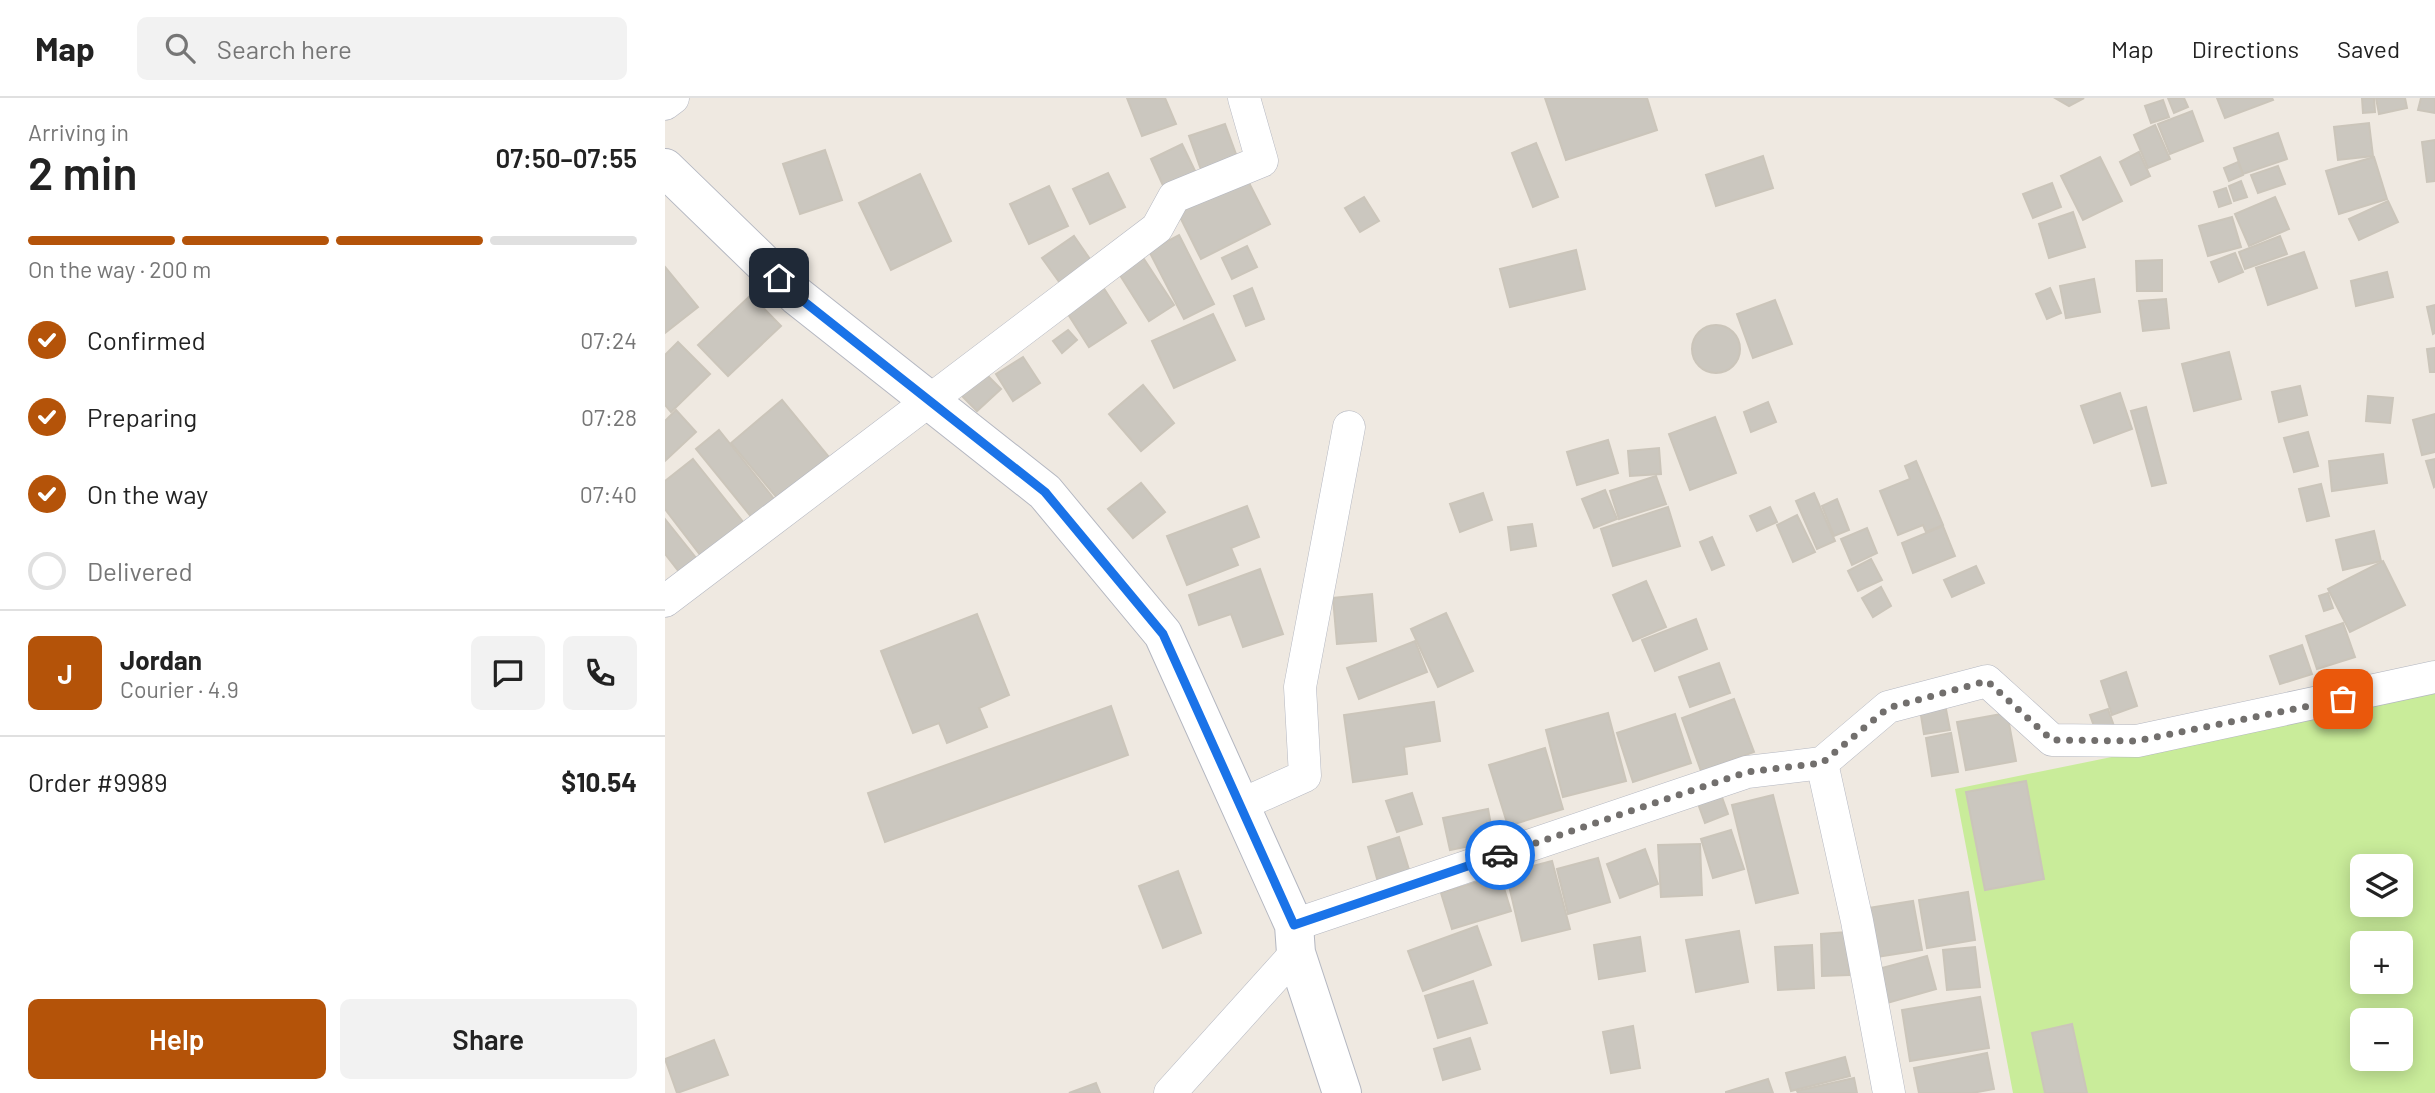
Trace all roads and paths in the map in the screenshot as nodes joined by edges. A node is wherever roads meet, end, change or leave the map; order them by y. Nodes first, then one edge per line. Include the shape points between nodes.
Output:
1 (673, 98) edge
2 (1244, 98) edge
3 (665, 104) edge
4 (665, 167) edge
5 (930, 401) junction
6 (1349, 427) dead end
7 (665, 601) edge
8 (2435, 677) edge
9 (1822, 763) junction
10 (1240, 805) junction
11 (1295, 939) junction
12 (1170, 1093) edge
13 (1342, 1093) edge
14 (1889, 1093) edge

1 - 3 street
2 - 5 street via 1262,161 1174,197 1157,228
4 - 5 street via 797,296
5 - 7 street
5 - 10 street via 1045,492 1163,634
6 - 10 street via 1300,687 1304,776
8 - 9 street via 2137,741 2052,740 1987,681 1888,708
9 - 11 street via 1747,772
9 - 14 street
10 - 11 street
11 - 12 street
11 - 13 street

